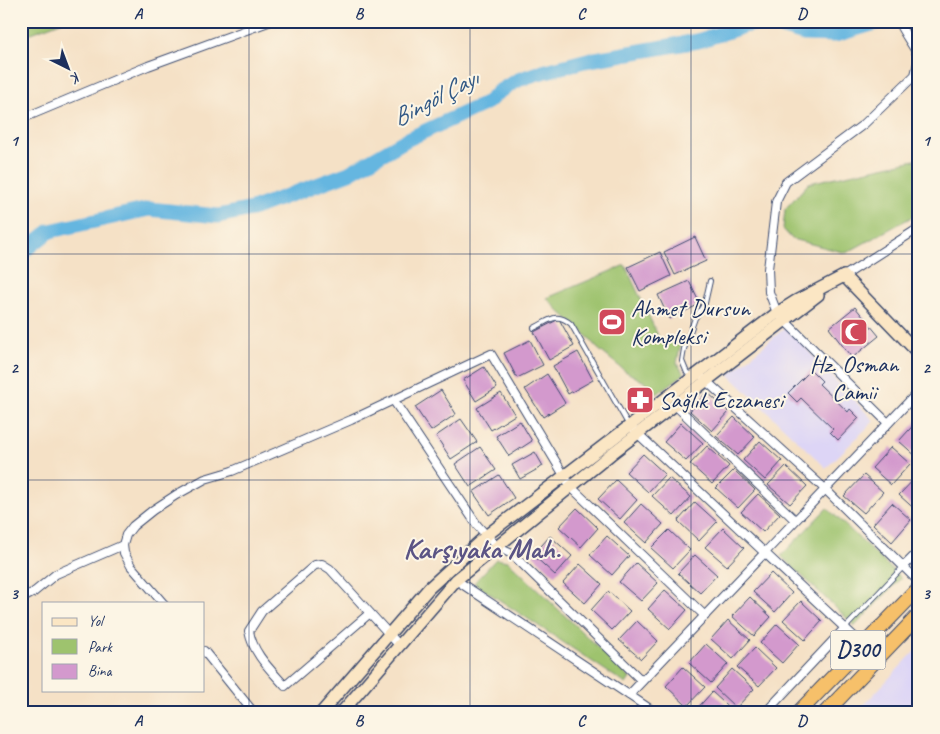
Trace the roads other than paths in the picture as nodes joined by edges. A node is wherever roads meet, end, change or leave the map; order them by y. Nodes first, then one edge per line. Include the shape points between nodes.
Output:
1 (271, 21) edge
2 (898, 21) edge
3 (919, 58) edge
4 (21, 97) edge
5 (25, 117) edge
6 (919, 228) edge
7 (844, 276) junction
8 (710, 281) dead end
9 (781, 317) junction
10 (534, 328) dead end
11 (919, 354) edge
12 (695, 374) junction
13 (707, 381) junction
14 (919, 391) edge
15 (394, 401) junction
16 (675, 405) junction
17 (888, 423) junction
18 (633, 430) junction
19 (564, 476) junction
20 (571, 487) junction
21 (825, 489) junction
22 (795, 520) junction
23 (486, 535) junction
24 (123, 545) junction
25 (497, 547) junction
26 (919, 551) edge
27 (765, 554) junction
28 (904, 566) junction
29 (456, 580) junction
30 (919, 582) edge
31 (919, 588) edge
32 (21, 599) edge
33 (162, 602) edge
34 (370, 613) junction
35 (919, 615) edge
36 (705, 616) junction
37 (845, 628) junction
38 (389, 634) junction
39 (399, 645) junction
40 (863, 645) junction
41 (205, 652) edge
42 (642, 681) junction
43 (629, 695) junction
44 (254, 713) edge
45 (321, 713) edge
46 (341, 713) edge
47 (656, 713) edge
48 (765, 713) edge
49 (798, 713) edge
50 (824, 713) edge

1 - 5 street via 148,66
2 - 3 street
3 - 9 street via 915,75 864,124 786,182 776,202 768,269 769,292
4 - 5 lane
6 - 7 street
7 - 9 street via 796,301
7 - 11 street
8 - 12 lane via 705,303 695,318 682,361 687,373
9 - 12 street
9 - 13 street
9 - 17 street
10 - 18 lane via 557,317 571,324
12 - 13 street
12 - 18 street
13 - 16 street
13 - 21 street
14 - 17 street
15 - 19 street via 491,354
15 - 23 street
15 - 24 street via 198,483 133,526
16 - 18 street
16 - 22 street
17 - 21 street
18 - 19 street
18 - 20 street
18 - 27 street
19 - 20 street
19 - 23 street
20 - 25 street
20 - 36 street
21 - 22 street
21 - 28 street
22 - 27 street
23 - 25 street
23 - 38 street via 429,588
24 - 32 street via 56,574
24 - 33 street via 131,566
25 - 29 street
25 - 42 street via 512,554
26 - 28 street
27 - 36 street
27 - 37 street
28 - 30 street
28 - 37 lane
29 - 39 street
29 - 43 street
31 - 40 highway, D300
34 - 34 street via 330,569 322,564 315,565 262,611 249,631 250,641 259,657 286,686
34 - 38 street
35 - 50 highway, D300
36 - 42 street
37 - 40 street
37 - 48 street
38 - 39 street
38 - 45 street
39 - 46 street
40 - 49 highway, D300
41 - 44 street
42 - 43 street
43 - 47 street

